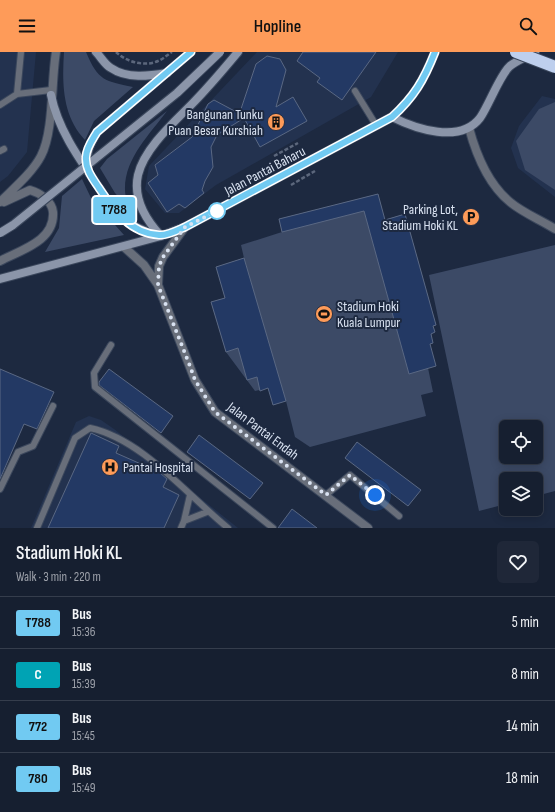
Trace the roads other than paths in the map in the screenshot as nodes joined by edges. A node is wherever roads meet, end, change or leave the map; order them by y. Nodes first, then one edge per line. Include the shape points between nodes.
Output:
1 (21, 52) edge
2 (56, 52) edge
3 (96, 52) edge
4 (191, 52) edge
5 (220, 52) edge
6 (238, 52) edge
7 (434, 52) edge
8 (515, 52) edge
9 (536, 52) edge
10 (509, 67) junction
11 (555, 67) edge
12 (168, 73) junction
13 (355, 91) dead end
14 (51, 93) junction
15 (17, 94) junction
16 (0, 105) edge
17 (392, 117) junction
18 (376, 125) junction
19 (469, 128) junction
20 (89, 174) junction
21 (0, 203) edge
22 (185, 227) junction
23 (555, 230) edge
24 (0, 233) edge
25 (161, 236) junction
26 (124, 246) junction
27 (0, 261) edge
28 (0, 279) edge
29 (158, 285) junction
30 (111, 345) dead end
31 (53, 406) dead end
32 (176, 482) junction
33 (172, 488) dead end
34 (0, 489) edge
35 (190, 495) junction
36 (326, 495) junction
37 (207, 512) junction
38 (399, 516) dead end
39 (184, 521) junction
40 (37, 528) edge
41 (181, 528) edge
42 (228, 528) edge
43 (273, 528) edge
44 (368, 528) edge

1 - 15 lane
2 - 14 street
3 - 12 main road via 111,68 134,75 147,77
4 - 12 main road
5 - 24 main road, bridge via 177,92
6 - 25 main road via 162,134 143,163 138,175 141,206 149,223
7 - 17 main road, Jalan Pantai Baharu via 426,76 407,103
8 - 10 main road
8 - 11 highway, bridge
9 - 10 main road
10 - 19 main road via 479,119
12 - 20 main road via 97,132 86,157
13 - 18 lane
14 - 15 lane
14 - 20 main road via 55,114
14 - 21 street via 49,129 41,156
15 - 16 lane
17 - 18 main road, Jalan Pantai Baharu
17 - 19 main road via 410,126 429,131 461,131
18 - 22 main road, Jalan Pantai Baharu
19 - 23 street via 491,180 510,202
20 - 25 main road via 115,213 144,232
21 - 27 street via 30,190 41,194 52,208 53,219 50,231 40,240
22 - 25 main road, Jalan Pantai Baharu
22 - 29 street, Jalan Pantai Endah via 159,266
25 - 26 main road, Jalan Pantai Baharu
26 - 28 main road, Jalan Pantai Baharu
26 - 29 street, Jalan Pantai Endah via 144,265
29 - 36 street, Jalan Pantai Endah via 195,380 215,412
30 - 43 lane via 94,373 95,387
31 - 34 lane via 33,446 18,452
32 - 33 lane
32 - 35 lane
32 - 40 lane via 126,441 90,428 75,438
35 - 37 lane
35 - 39 lane
36 - 38 lane via 350,475
36 - 44 street, Jalan Pantai Endah
37 - 39 lane
37 - 42 lane
39 - 41 lane

